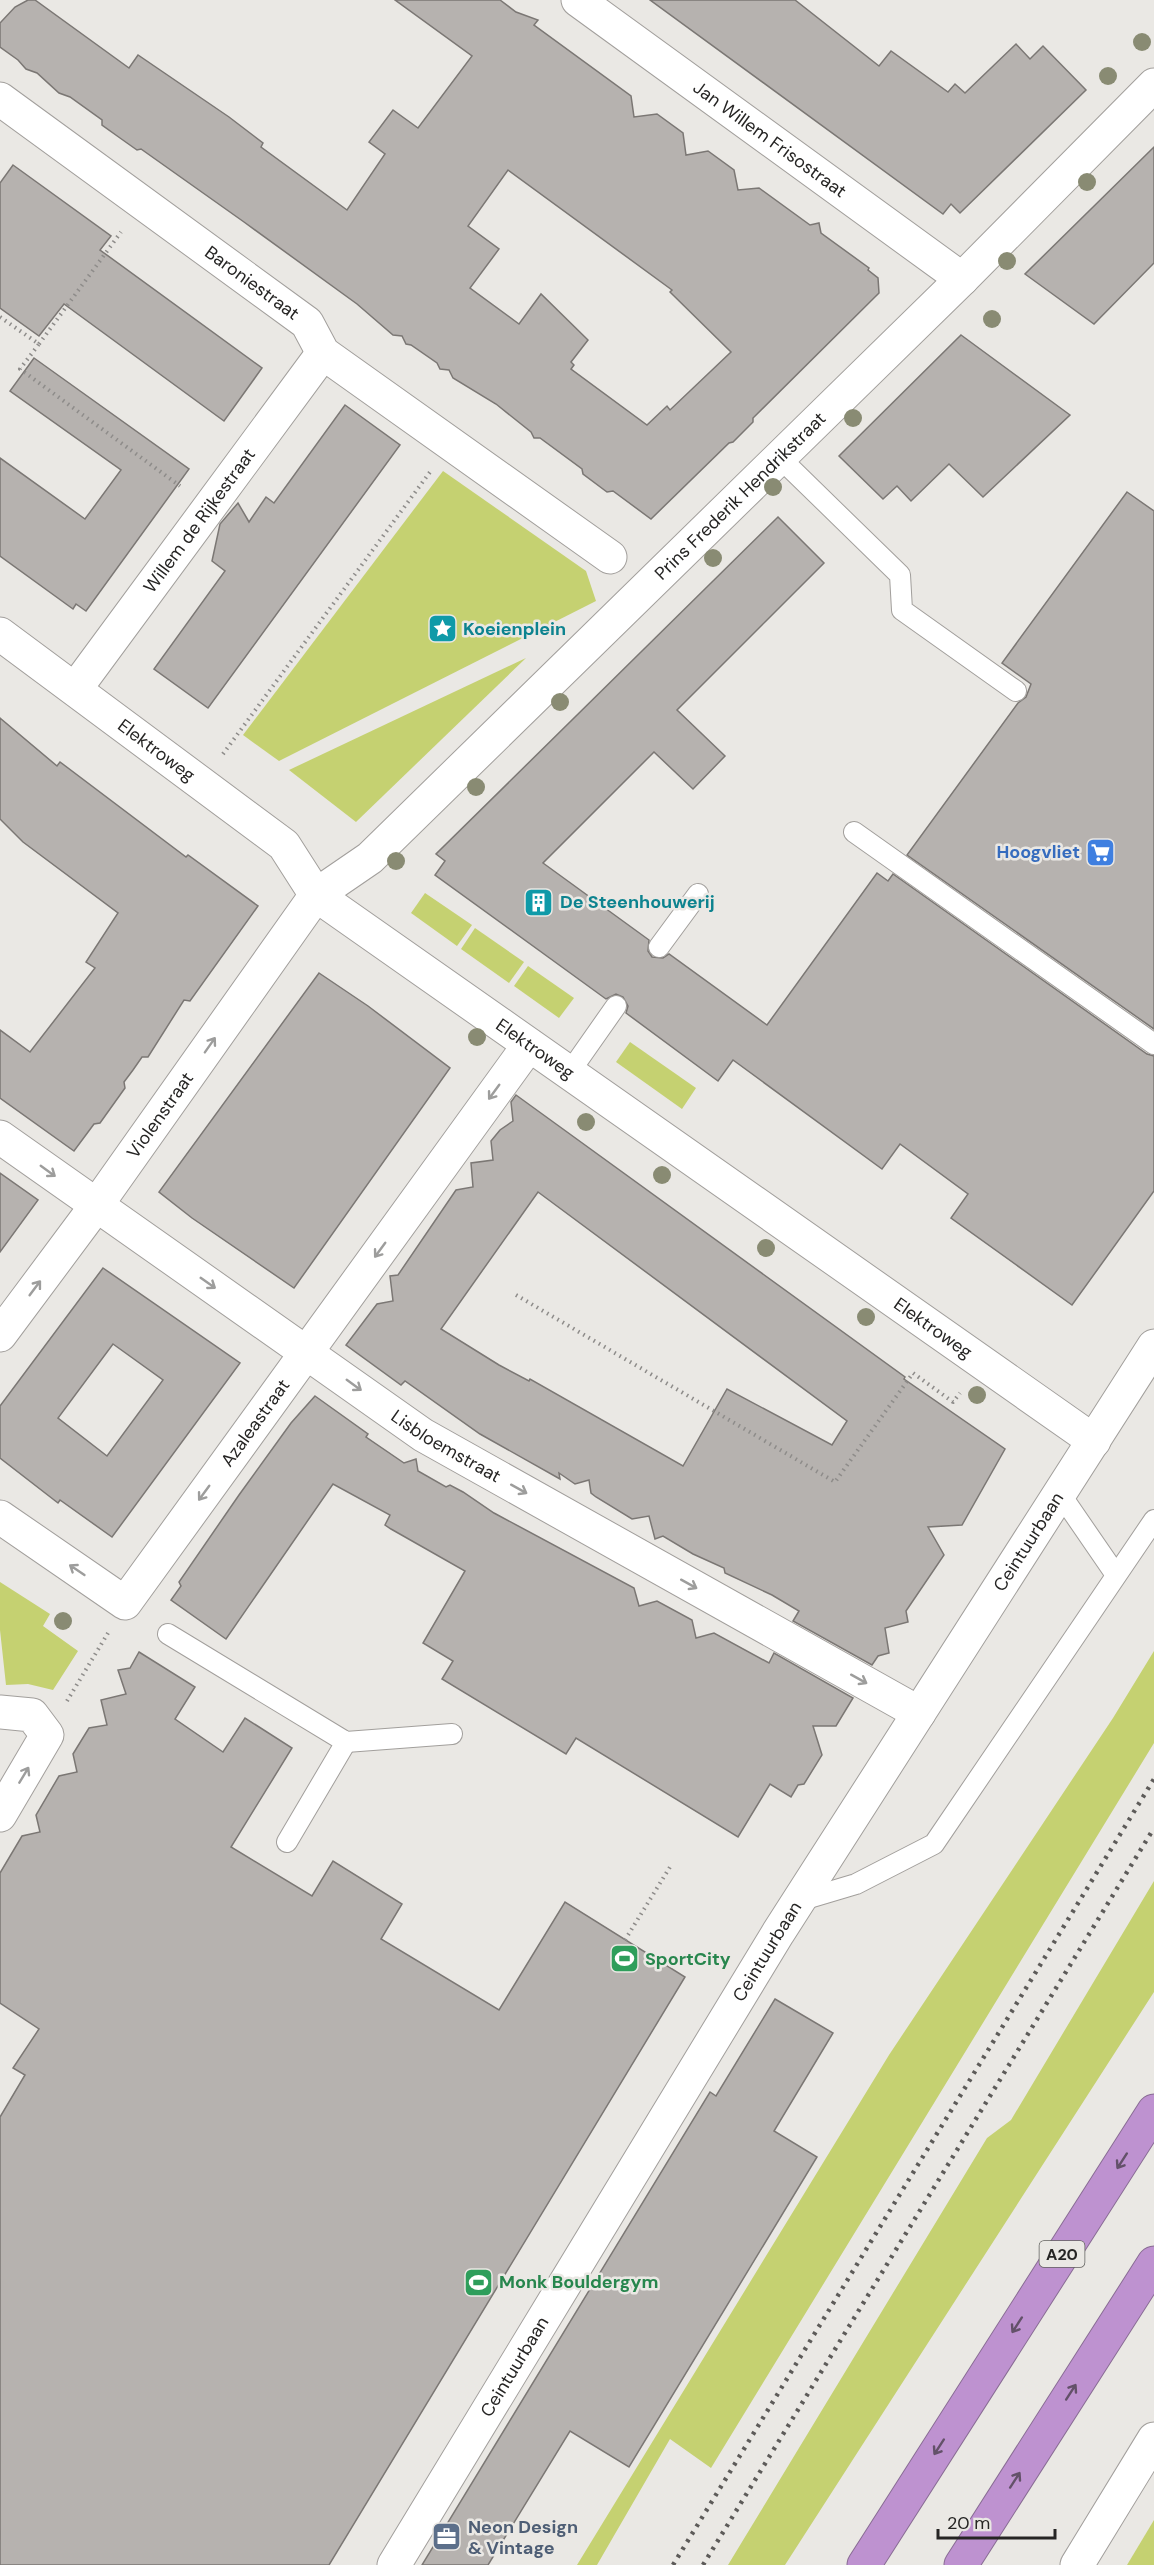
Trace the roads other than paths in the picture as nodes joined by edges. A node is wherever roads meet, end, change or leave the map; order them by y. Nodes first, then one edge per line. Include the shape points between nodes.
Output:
1 (578, 0) edge
2 (1154, 85) edge
3 (0, 99) edge
4 (962, 279) junction
5 (323, 353) junction
6 (779, 457) junction
7 (610, 557) dead end
8 (0, 634) edge
9 (76, 688) junction
10 (1016, 692) dead end
11 (854, 832) dead end
12 (698, 894) dead end
13 (316, 895) junction
14 (659, 947) dead end
15 (616, 1006) dead end
16 (1154, 1044) edge
17 (529, 1045) junction
18 (569, 1073) junction
19 (0, 1137) edge
20 (96, 1206) junction
21 (0, 1335) edge
22 (1154, 1346) edge
23 (307, 1351) junction
24 (1094, 1441) junction
25 (1061, 1495) junction
26 (0, 1517) edge
27 (1154, 1520) edge
28 (1116, 1575) junction
29 (168, 1634) dead end
30 (0, 1712) edge
31 (919, 1713) junction
32 (452, 1734) dead end
33 (346, 1742) junction
34 (0, 1815) edge
35 (287, 1842) dead end
36 (800, 1901) junction
37 (1154, 2111) edge
38 (1154, 2263) edge
39 (1154, 2439) edge
40 (394, 2565) edge
41 (864, 2565) edge
42 (961, 2565) edge
43 (1077, 2565) edge

1 - 4 street, Jan Willem Frisostraat
2 - 4 street, Prins Frederik Hendrikstraat
3 - 5 street, Baroniestraat via 307,323
4 - 6 street, Prins Frederik Hendrikstraat
5 - 7 street, Baroniestraat
5 - 9 street, Willem de Rijkestraat
6 - 10 lane via 900,575 902,610
6 - 13 street, Prins Frederik Hendrikstraat via 370,858
8 - 9 street, Elektroweg
9 - 13 street, Elektroweg via 284,845
11 - 16 lane
12 - 14 lane
13 - 17 street, Elektroweg
20 -> 13 street, Violenstraat
15 - 18 lane
17 - 18 street, Elektroweg
17 -> 23 street, Azaleastraat
18 - 24 street, Elektroweg
19 -> 20 street, Lisbloemstraat
21 -> 20 street, Violenstraat
20 -> 23 street, Lisbloemstraat
22 - 24 street, Ceintuurbaan
23 -> 26 street, Azaleastraat via 125,1603
23 -> 31 street, Lisbloemstraat via 423,1435
24 - 25 street, Ceintuurbaan
25 - 28 lane
25 - 31 street, Ceintuurbaan
27 - 28 lane
28 - 36 lane via 934,1844 856,1884
29 - 33 lane
34 -> 30 street via 47,1736 32,1715
31 - 36 street, Ceintuurbaan
32 - 33 lane
33 - 35 lane
36 - 40 street, Ceintuurbaan
37 -> 41 highway, A20
42 -> 38 highway
39 - 43 street

